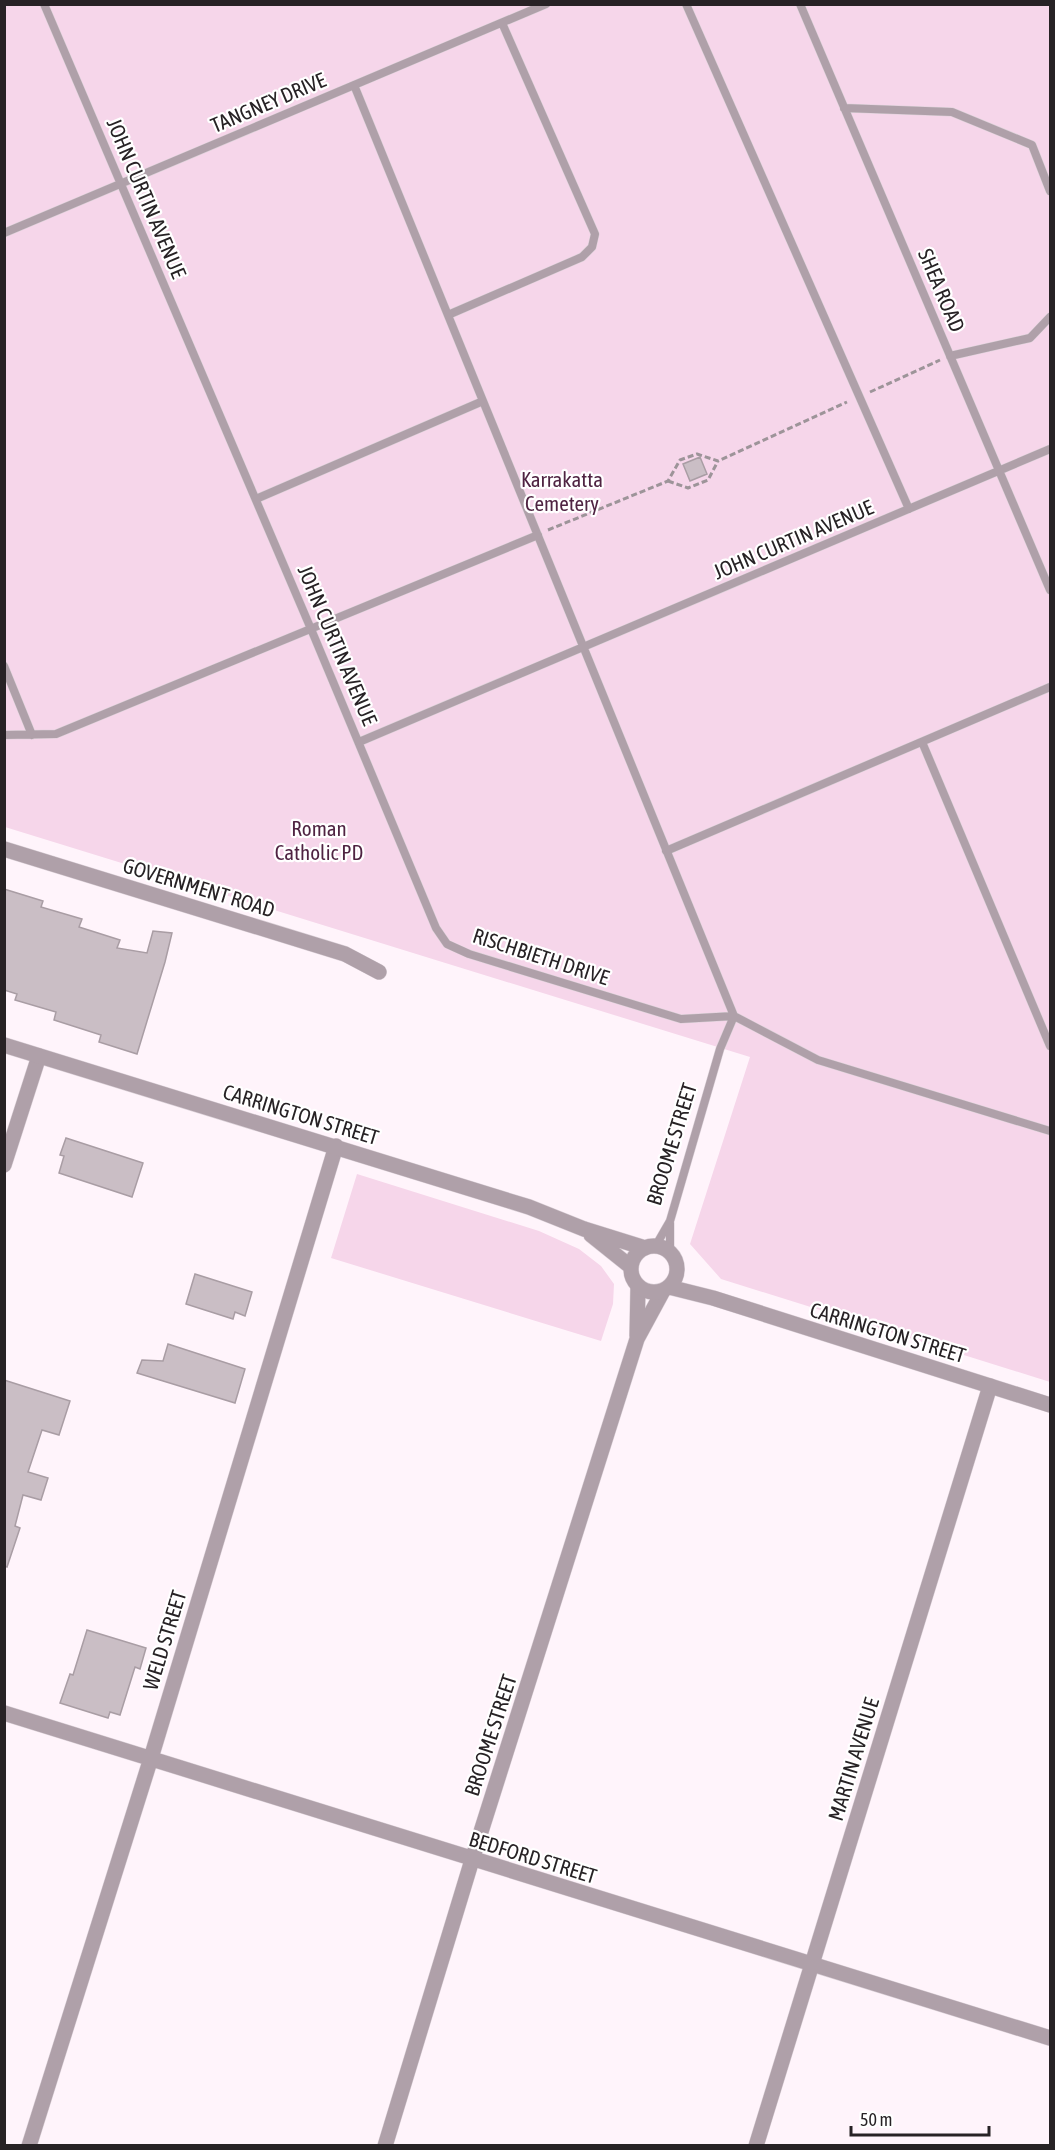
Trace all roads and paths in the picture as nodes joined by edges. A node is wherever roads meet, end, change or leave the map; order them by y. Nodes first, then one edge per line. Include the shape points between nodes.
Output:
1 (44, 4) edge
2 (546, 4) edge
3 (686, 4) edge
4 (800, 4) edge
5 (502, 23) junction
6 (354, 86) junction
7 (844, 108) junction
8 (122, 183) junction
9 (1050, 191) edge
10 (4, 233) edge
11 (448, 315) junction
12 (1050, 317) edge
13 (950, 356) junction
14 (860, 397) junction
15 (483, 400) junction
16 (1050, 449) edge
17 (718, 461) junction
18 (1000, 471) junction
19 (668, 480) junction
20 (256, 499) junction
21 (909, 509) junction
22 (538, 535) junction
23 (1050, 590) edge
24 (311, 629) junction
25 (583, 647) junction
26 (4, 666) edge
27 (1050, 687) edge
28 (4, 735) edge
29 (32, 735) junction
30 (359, 742) junction
31 (922, 742) junction
32 (4, 849) edge
33 (666, 851) junction
34 (379, 972) dead end
35 (734, 1016) junction
36 (4, 1045) edge
37 (1050, 1046) edge
38 (39, 1056) junction
39 (1050, 1131) edge
40 (336, 1146) junction
41 (4, 1165) edge
42 (670, 1221) junction
43 (584, 1229) junction
44 (650, 1247) junction
45 (670, 1253) junction
46 (631, 1267) junction
47 (670, 1284) junction
48 (638, 1286) junction
49 (637, 1339) junction
50 (990, 1386) junction
51 (1050, 1405) edge
52 (4, 1713) edge
53 (151, 1758) junction
54 (472, 1860) junction
55 (811, 1965) junction
56 (1050, 2038) edge
57 (29, 2145) edge
58 (385, 2145) edge
59 (756, 2145) edge

1 - 8 lane, JOHN CURTIN AVENUE
2 - 5 lane, TANGNEY DRIVE
3 - 14 lane
4 - 7 lane, SHEA ROAD
5 - 6 lane, TANGNEY DRIVE
5 - 11 lane via 595,234 592,247 582,257
6 - 8 lane, TANGNEY DRIVE
6 - 11 lane
7 - 9 lane via 952,112 1032,146
7 - 13 lane, SHEA ROAD
8 - 10 lane, TANGNEY DRIVE
8 - 20 lane, JOHN CURTIN AVENUE
11 - 15 lane
12 - 13 lane via 1030,338
13 - 14 path
13 - 18 lane, SHEA ROAD
14 - 17 path
14 - 21 lane
15 - 20 lane
15 - 22 lane
16 - 18 lane, JOHN CURTIN AVENUE
17 - 19 path via 697,454 680,460
17 - 19 path via 708,480 688,488
18 - 21 lane, JOHN CURTIN AVENUE
18 - 23 lane, SHEA ROAD
19 - 22 path
20 - 24 lane, JOHN CURTIN AVENUE
21 - 25 lane, JOHN CURTIN AVENUE
22 - 24 lane
22 - 25 lane
24 - 29 lane via 56,734
24 - 30 lane, JOHN CURTIN AVENUE
25 - 30 lane, JOHN CURTIN AVENUE
25 - 33 lane
26 - 29 lane
27 - 31 lane
28 - 29 lane
30 - 35 lane, RISCHBIETH DRIVE via 436,928 447,944 681,1019
31 - 33 lane
31 - 37 lane
32 - 34 street, GOVERNMENT ROAD via 345,954
33 - 35 lane
35 - 39 lane via 818,1060
35 - 42 lane, BROOME STREET via 720,1049
36 - 38 street, CARRINGTON STREET
38 - 40 street, CARRINGTON STREET
38 - 41 street
40 - 43 street, CARRINGTON STREET via 529,1207
40 - 53 street, WELD STREET
42 - 44 lane, BROOME STREET
42 - 45 lane, BROOME STREET
43 - 44 street, CARRINGTON STREET
43 - 46 street, CARRINGTON STREET
44 - 45 street
44 - 46 street via 635,1256
45 - 47 street via 677,1266
46 - 48 street
47 - 48 street via 650,1292
47 - 49 street, BROOME STREET
47 - 50 street, CARRINGTON STREET
48 - 49 street, BROOME STREET
49 - 54 street, BROOME STREET
50 - 51 street, CARRINGTON STREET
50 - 55 street, MARTIN AVENUE
52 - 53 street, BEDFORD STREET
53 - 54 street, BEDFORD STREET
53 - 57 street, WELD STREET
54 - 55 street, BEDFORD STREET
54 - 58 street, BROOME STREET
55 - 56 street, BEDFORD STREET
55 - 59 street, MARTIN AVENUE

